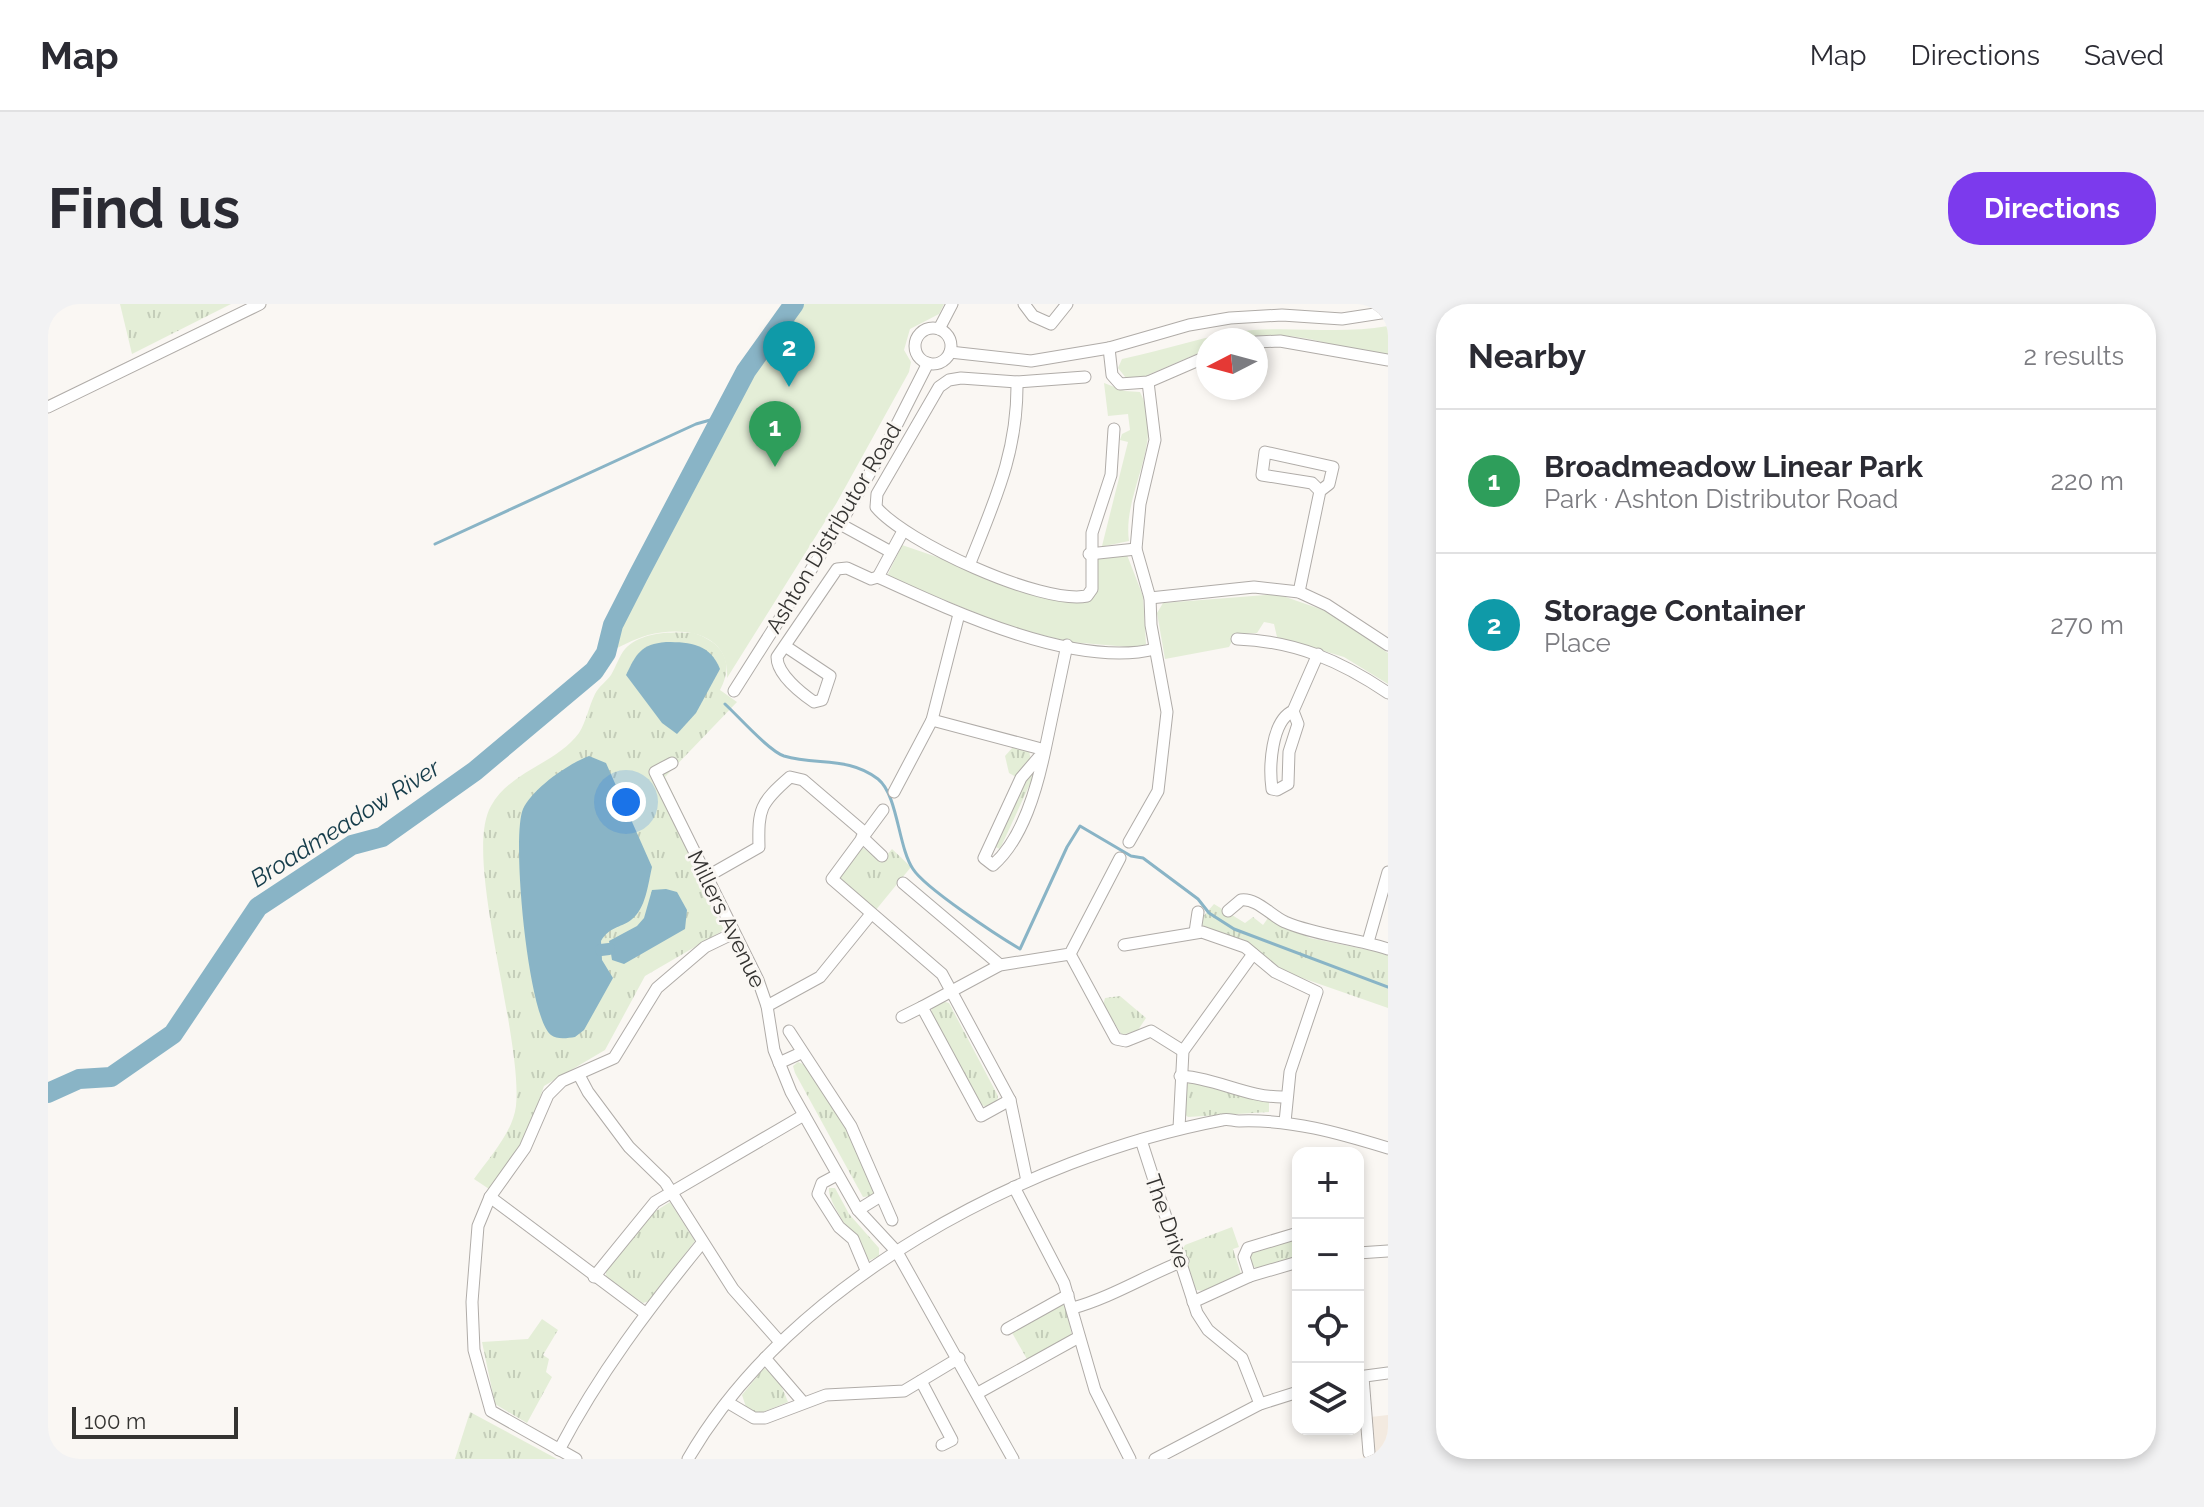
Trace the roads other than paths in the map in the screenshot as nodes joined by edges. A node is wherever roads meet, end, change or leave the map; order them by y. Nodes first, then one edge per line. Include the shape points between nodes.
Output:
1 (260, 304) edge
2 (952, 304) edge
3 (1024, 304) edge
4 (1067, 304) edge
5 (1282, 310) edge
6 (1388, 312) edge
7 (939, 329) junction
8 (1268, 342) edge
9 (1109, 348) junction
10 (950, 352) junction
11 (1388, 360) edge
12 (1196, 361) edge
13 (928, 363) junction
14 (1085, 377) dead end
15 (1017, 382) junction
16 (1148, 382) junction
17 (48, 407) edge
18 (1114, 429) dead end
19 (1320, 491) junction
20 (840, 524) junction
21 (903, 531) junction
22 (1136, 549) junction
23 (891, 552) junction
24 (1089, 554) junction
25 (970, 563) junction
26 (878, 577) junction
27 (1299, 592) junction
28 (1150, 598) junction
29 (959, 614) junction
30 (1269, 626) dead end
31 (1237, 639) dead end
32 (1267, 640) junction
33 (1067, 645) junction
34 (1388, 645) edge
35 (785, 646) junction
36 (1155, 649) junction
37 (1318, 654) junction
38 (734, 691) dead end
39 (1388, 693) edge
40 (1293, 711) junction
41 (932, 720) junction
42 (1045, 750) junction
43 (672, 763) dead end
44 (894, 792) dead end
45 (883, 810) dead end
46 (863, 835) junction
47 (1129, 842) dead end
48 (882, 856) dead end
49 (1120, 858) dead end
50 (1388, 872) edge
51 (708, 876) junction
52 (903, 883) dead end
53 (1228, 911) dead end
54 (1198, 912) dead end
55 (871, 914) junction
56 (1195, 932) junction
57 (734, 933) junction
58 (1368, 942) junction
59 (1124, 945) dead end
60 (1388, 949) edge
61 (1070, 954) junction
62 (1253, 954) junction
63 (1000, 965) junction
64 (952, 991) junction
65 (767, 1006) junction
66 (922, 1007) junction
67 (902, 1017) dead end
68 (789, 1031) dead end
69 (1183, 1051) junction
70 (801, 1053) junction
71 (779, 1063) junction
72 (579, 1075) junction
73 (1180, 1076) junction
74 (1285, 1097) junction
75 (1010, 1100) junction
76 (804, 1115) junction
77 (1285, 1122) junction
78 (1179, 1128) junction
79 (1141, 1140) junction
80 (1388, 1148) edge
81 (837, 1175) junction
82 (1027, 1181) junction
83 (1014, 1187) junction
84 (672, 1192) junction
85 (490, 1197) junction
86 (879, 1197) junction
87 (858, 1210) junction
88 (892, 1220) dead end
89 (1292, 1235) edge
90 (702, 1243) junction
91 (1388, 1251) edge
92 (897, 1252) junction
93 (1364, 1253) edge
94 (1183, 1261) junction
95 (1292, 1264) edge
96 (866, 1270) junction
97 (1250, 1276) junction
98 (594, 1277) junction
99 (1068, 1295) junction
100 (1193, 1302) junction
101 (1073, 1308) junction
102 (645, 1313) junction
103 (1007, 1329) dead end
104 (1079, 1337) junction
105 (780, 1342) junction
106 (765, 1358) junction
107 (959, 1358) junction
108 (1388, 1373) edge
109 (1364, 1377) edge
110 (921, 1381) junction
111 (978, 1393) junction
112 (1292, 1394) edge
113 (802, 1401) junction
114 (727, 1402) junction
115 (1260, 1404) junction
116 (1364, 1406) edge
117 (942, 1445) dead end
118 (559, 1450) junction
119 (1369, 1453) dead end
120 (1160, 1458) edge
121 (576, 1459) edge
122 (688, 1459) edge
123 (1013, 1459) edge
124 (1130, 1459) edge

1 - 17 street
2 - 7 street
3 - 4 street via 1033,316 1051,324
5 - 6 street via 1342,319
5 - 9 street via 1189,325
7 - 10 street via 950,341
7 - 13 street via 928,329 916,340 918,356
8 - 11 street
9 - 10 street via 1031,361
9 - 16 street via 1112,375 1120,384
10 - 13 street via 938,363
12 - 16 street
13 - 20 street, Ashton Distributor Road
14 - 15 street
15 - 21 street via 961,378 939,387 875,502
15 - 25 street via 1018,424
16 - 22 street via 1155,440
18 - 24 street via 1111,475
19 - 19 street via 1329,484 1333,467 1265,452 1262,475 1312,483
19 - 27 street
20 - 23 street
20 - 38 street, Ashton Distributor Road
21 - 23 street
21 - 25 street
22 - 24 street
22 - 28 street
23 - 26 street
24 - 25 street via 1092,589 1082,597 1020,586
26 - 29 street
26 - 35 street via 837,569
27 - 28 street via 1254,587
27 - 34 street
28 - 36 street
29 - 33 street
29 - 41 street
30 - 32 street
31 - 32 street
32 - 37 street
33 - 36 street via 1139,653
33 - 42 street
35 - 35 street via 830,676 822,700 809,699 779,669 777,657
36 - 47 street via 1165,683 1164,764 1153,804
37 - 39 street via 1355,670
37 - 40 street
40 - 40 street via 1298,724 1289,752 1288,784 1272,789 1278,726
41 - 42 street
41 - 44 street
42 - 42 street via 1038,786 1006,854 993,865 984,858 989,844 1021,778
43 - 51 street, Millers Avenue via 655,772
45 - 46 street
46 - 48 street
46 - 51 street via 803,780 790,777 762,804 757,816 759,847
46 - 55 street via 832,879
49 - 61 street
50 - 58 street
51 - 57 street, Millers Avenue
52 - 63 street
53 - 58 street via 1249,900 1305,930
54 - 56 street
55 - 64 street via 938,970
55 - 65 street via 820,977
56 - 59 street
56 - 62 street via 1231,940
57 - 65 street, Millers Avenue
57 - 72 street via 705,947 657,988 614,1058
58 - 60 street
61 - 63 street
61 - 69 street via 1116,1039 1126,1041 1151,1031
62 - 69 street
62 - 74 street via 1275,972 1317,992
63 - 64 street
64 - 66 street
64 - 75 street
65 - 71 street, Millers Avenue
66 - 67 street
66 - 75 street via 981,1116
68 - 70 street
69 - 73 street
70 - 71 street
70 - 86 street via 851,1126
71 - 76 street, Millers Avenue
72 - 84 street via 629,1147
72 - 85 street via 562,1081 548,1095 525,1148
73 - 74 street via 1212,1080 1245,1094
73 - 78 street
74 - 77 street
75 - 82 street
76 - 81 street, Millers Avenue
76 - 84 street
77 - 78 street via 1227,1119
77 - 80 street
78 - 79 street
79 - 82 street
79 - 94 street, The Drive
81 - 87 street, Millers Avenue
81 - 96 street via 822,1183 818,1194 853,1239
82 - 83 street
83 - 92 street
83 - 99 street
84 - 90 street
84 - 98 street via 646,1210
85 - 98 street
85 - 118 street via 478,1226 472,1286 472,1342 487,1404
86 - 87 street
86 - 88 street
87 - 92 street, Millers Avenue
89 - 97 street via 1248,1248 1244,1257
90 - 102 street
90 - 105 street via 733,1289
91 - 93 street
92 - 96 street
92 - 107 street, Millers Avenue
94 - 100 street, The Drive
94 - 101 street via 1110,1297
95 - 97 street
96 - 105 street
97 - 100 street
98 - 102 street
99 - 101 street
99 - 103 street
100 - 115 street, The Drive via 1208,1330 1242,1358
101 - 104 street
102 - 118 street via 592,1388
104 - 111 street
104 - 124 street via 1100,1401
105 - 106 street
106 - 113 street
106 - 114 street
107 - 110 street
107 - 111 street, Millers Avenue
108 - 109 street
110 - 113 street via 894,1393 844,1393
110 - 117 street via 952,1440
111 - 123 street, Millers Avenue
112 - 115 street
113 - 114 street via 765,1418 754,1418
114 - 122 street
115 - 120 street
116 - 119 street
118 - 121 street

